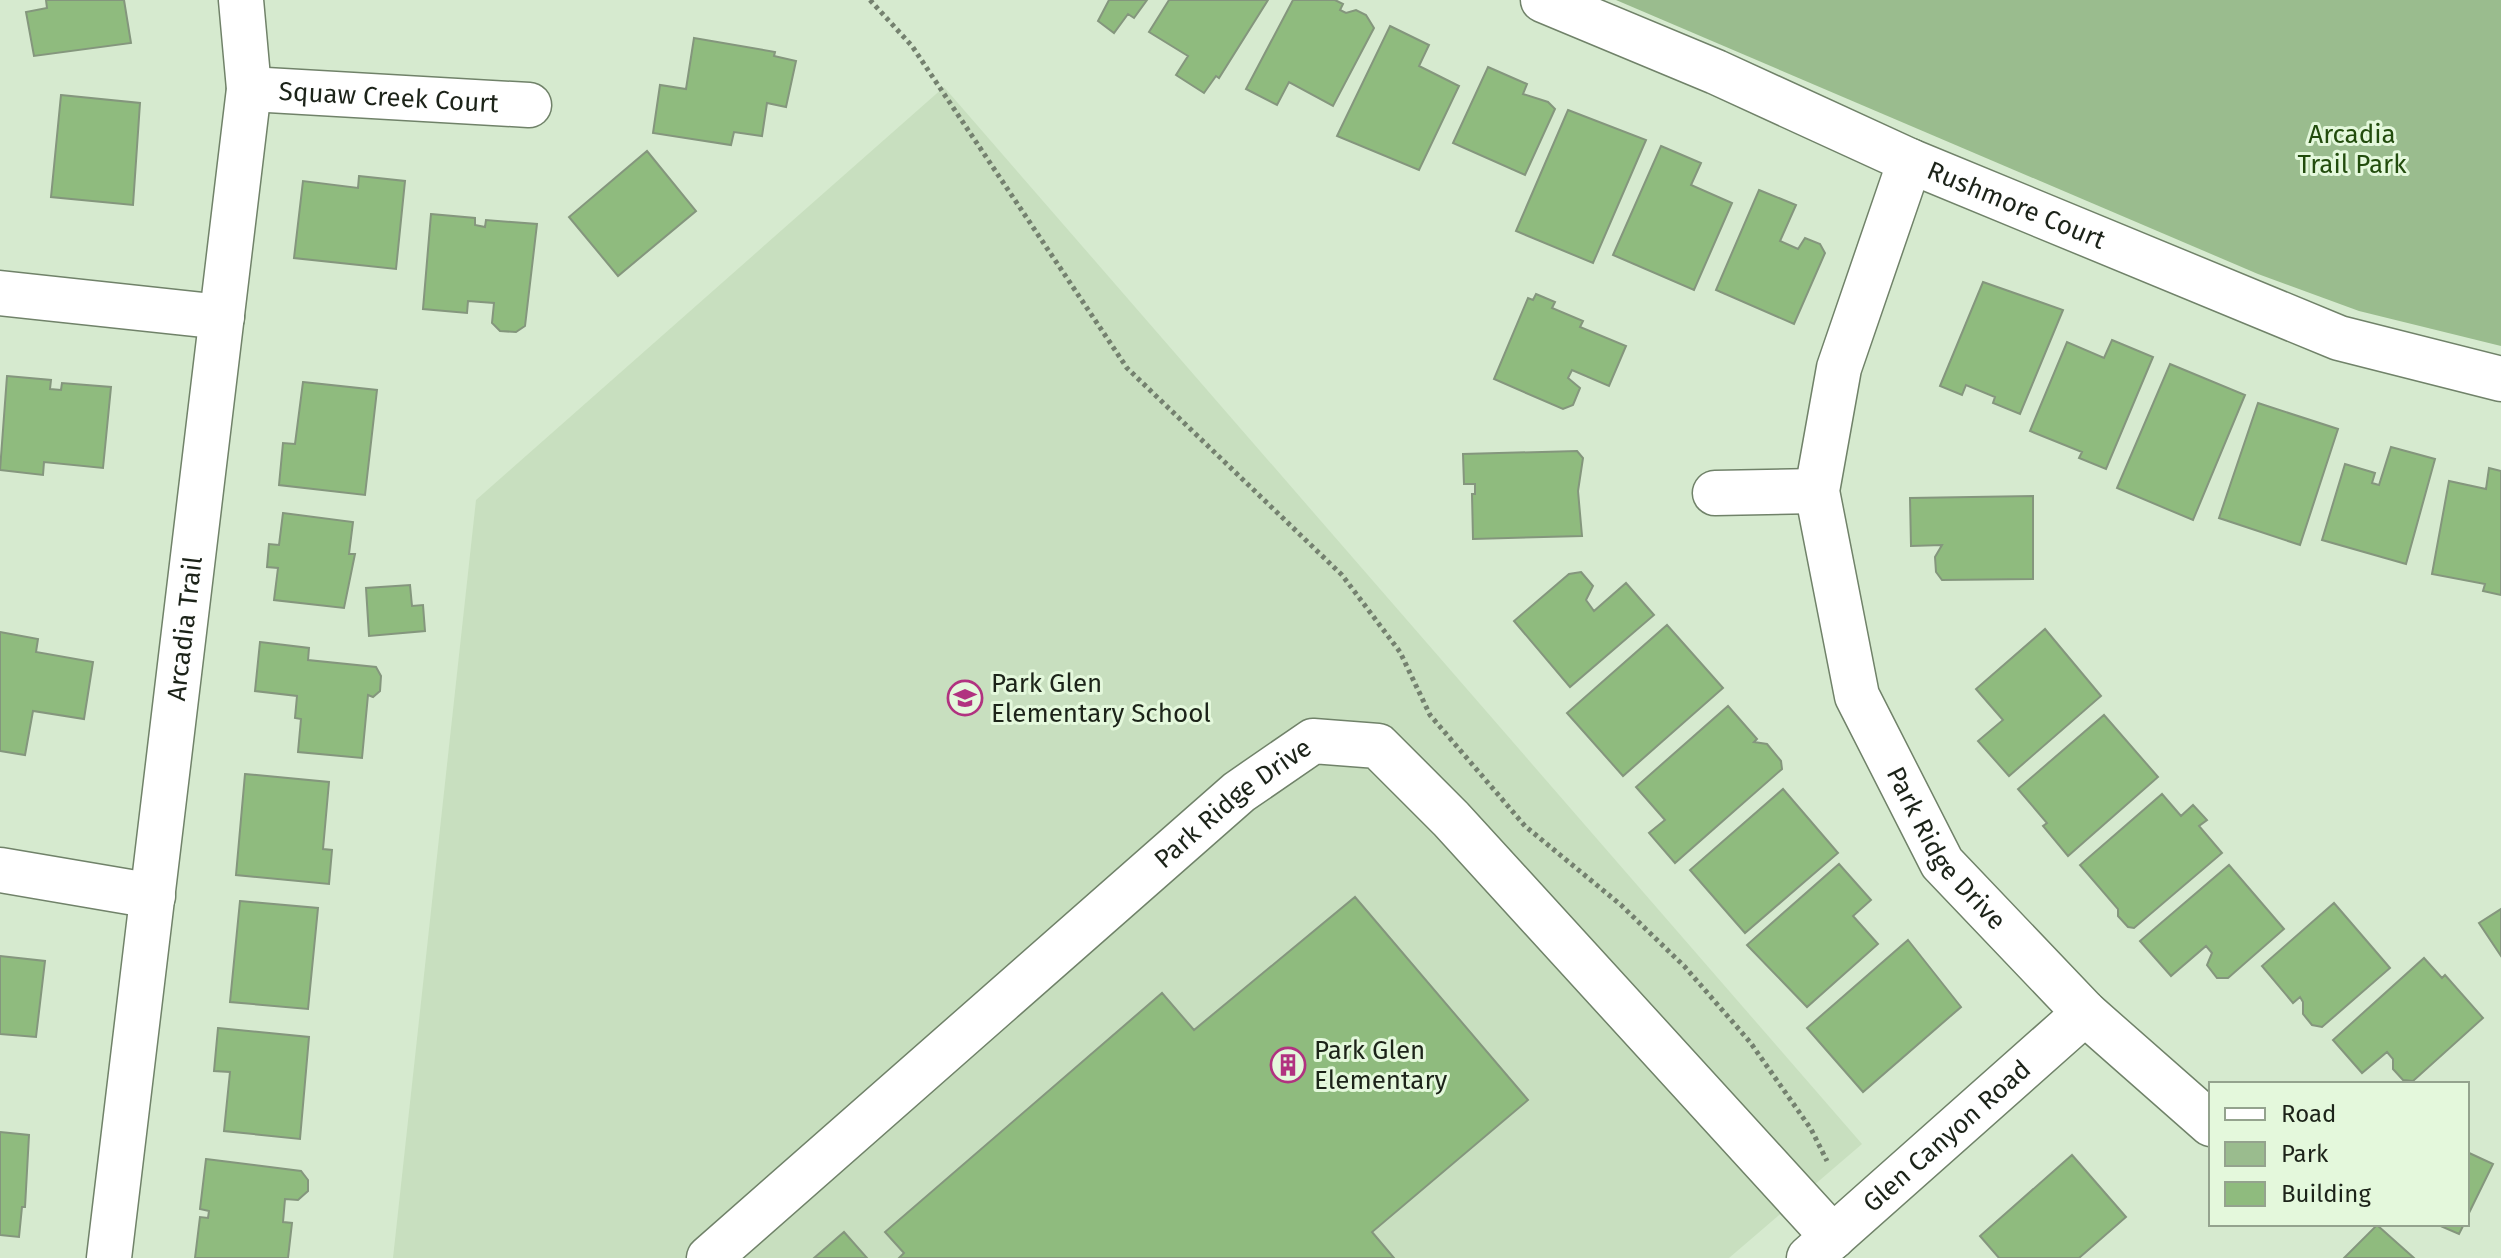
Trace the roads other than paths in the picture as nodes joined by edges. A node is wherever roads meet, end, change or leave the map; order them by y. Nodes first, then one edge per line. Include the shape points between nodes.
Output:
1 (241, 0) edge
2 (1543, 0) edge
3 (249, 89) junction
4 (529, 105) dead end
5 (1910, 161) junction
6 (0, 293) edge
7 (222, 317) junction
8 (2501, 379) edge
9 (1817, 491) junction
10 (1715, 493) dead end
11 (0, 870) edge
12 (153, 896) junction
13 (2085, 1013) junction
14 (2209, 1122) edge
15 (1832, 1238) edge
16 (109, 1258) edge
17 (709, 1258) edge

1 - 3 street, Arcadia Trail
2 - 5 street, Rushmore Court
3 - 4 street, Squaw Creek Court
3 - 7 street, Arcadia Trail
5 - 8 street, Rushmore Court via 2339,338
5 - 9 street, Park Ridge Drive via 1839,368
6 - 7 street
7 - 12 street, Arcadia Trail
9 - 10 street
9 - 13 street, Park Ridge Drive via 1857,696 1942,863
11 - 12 street
12 - 16 street, Arcadia Trail
13 - 14 street, Park Ridge Drive
13 - 15 street, Glen Canyon Road
15 - 17 street, Park Ridge Drive via 1451,819 1378,746 1313,741 1239,792

